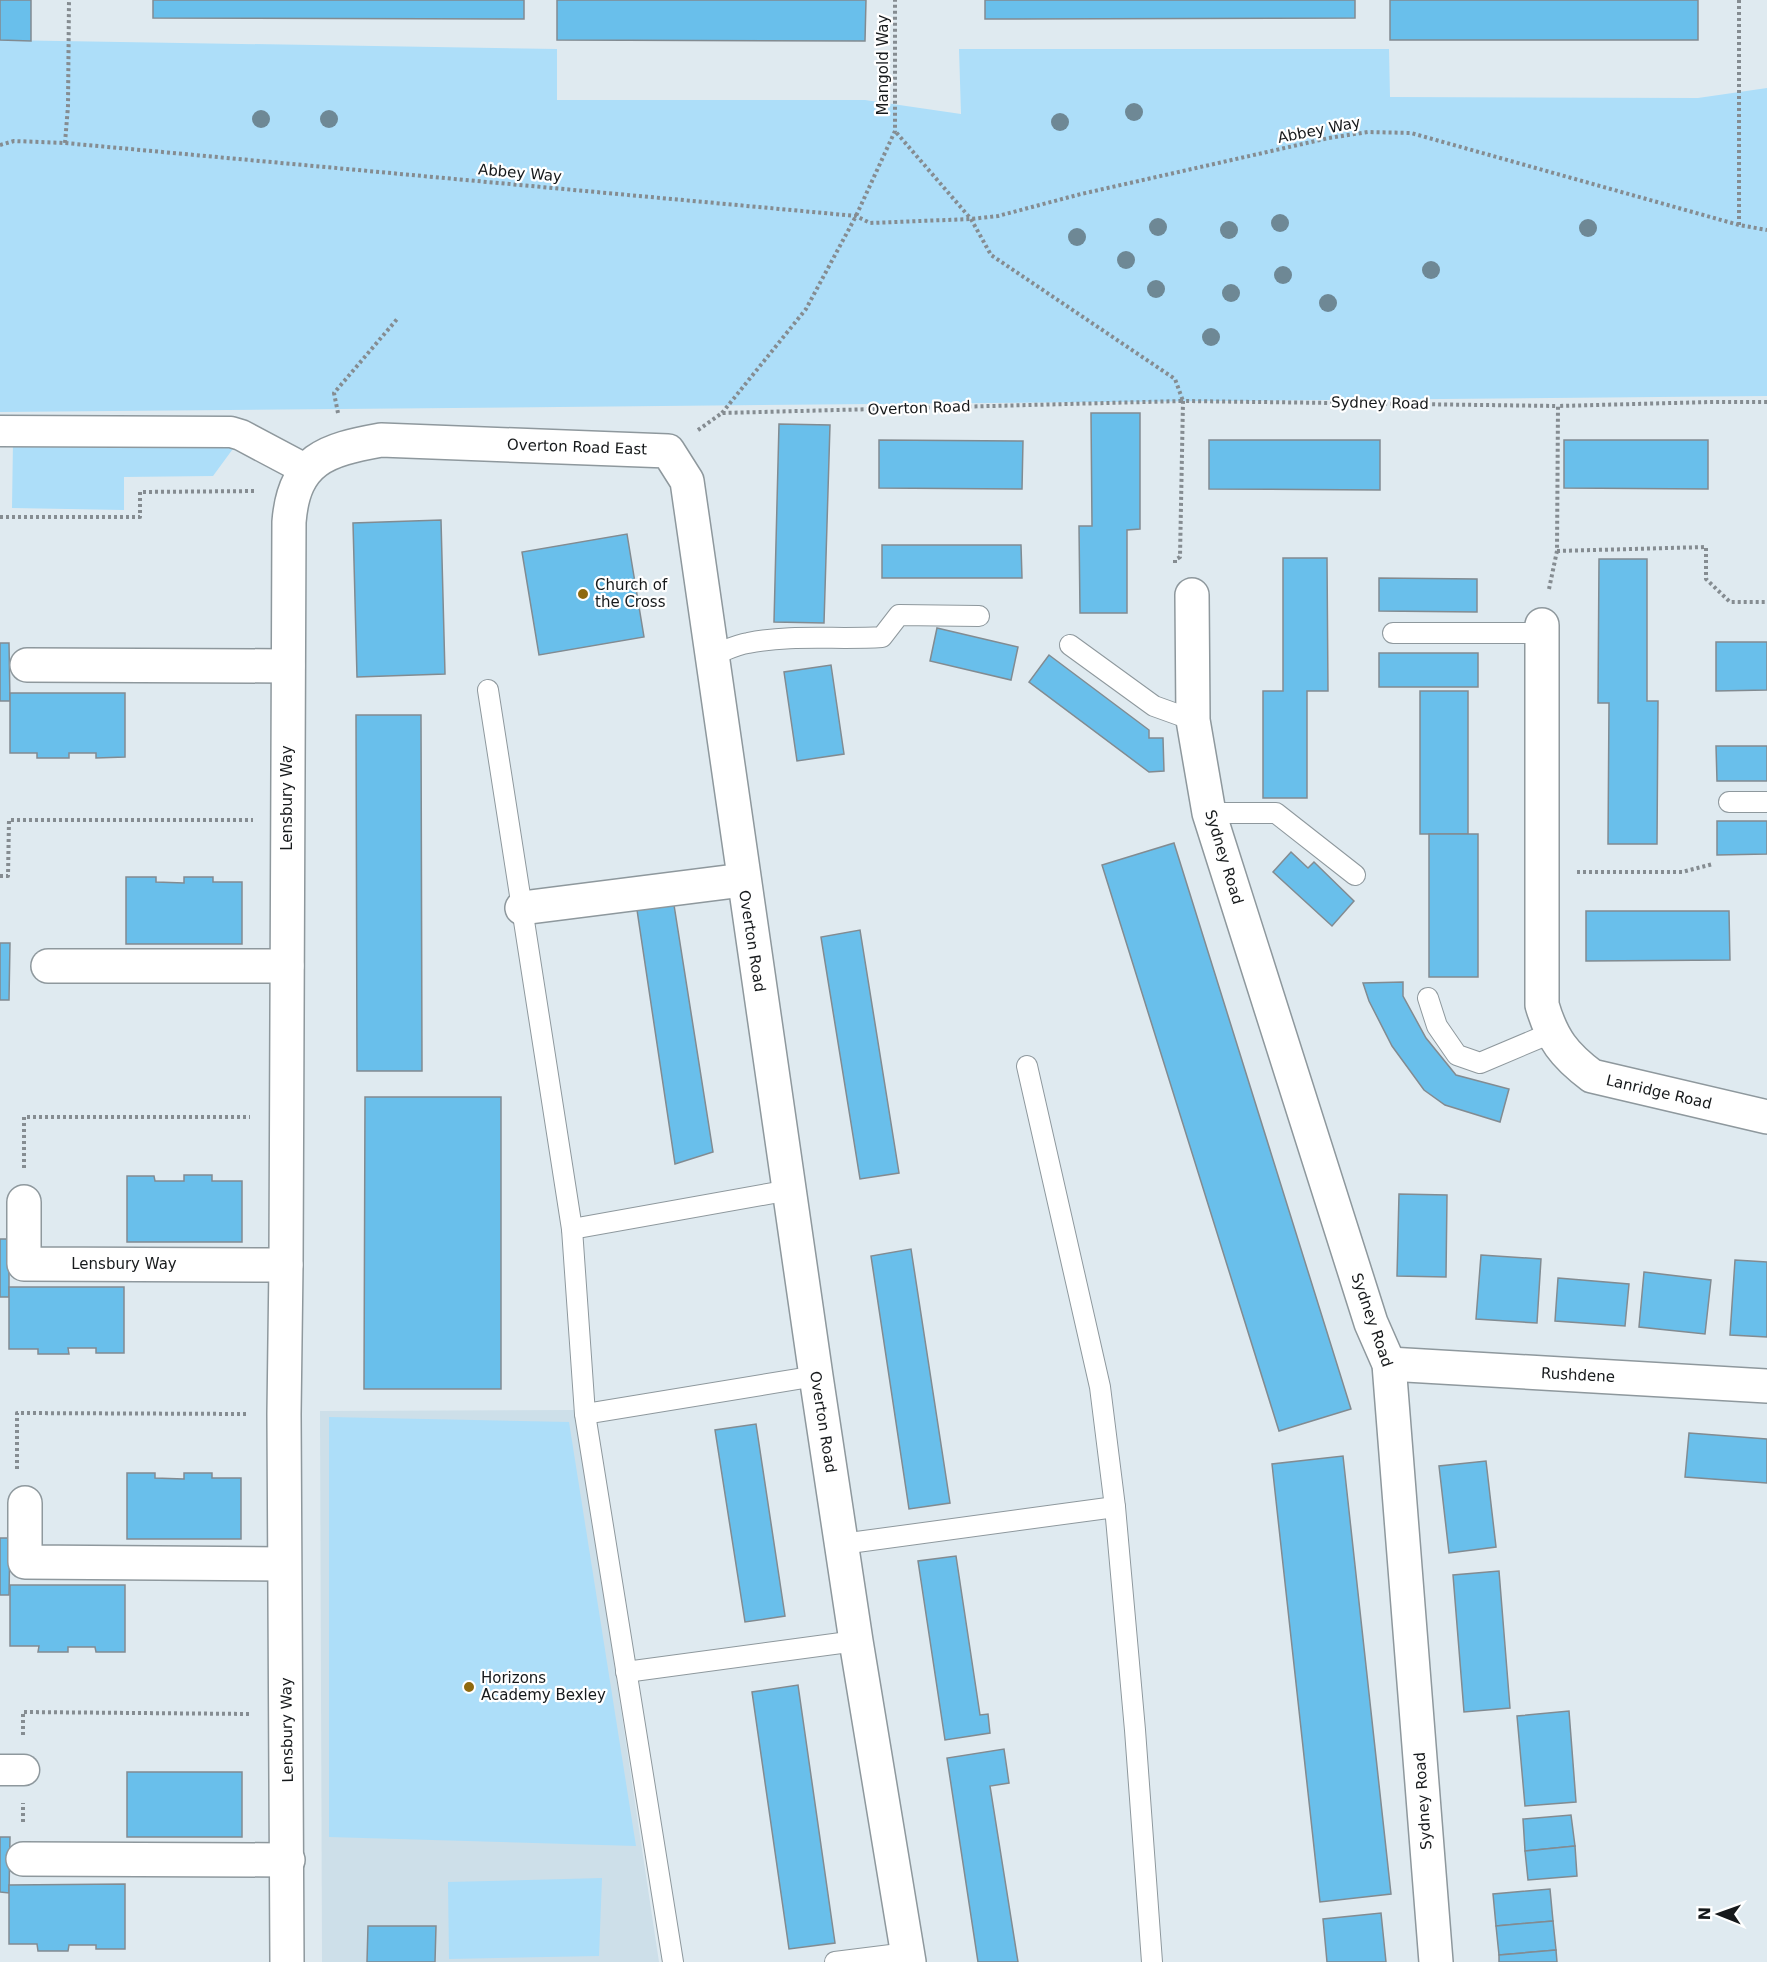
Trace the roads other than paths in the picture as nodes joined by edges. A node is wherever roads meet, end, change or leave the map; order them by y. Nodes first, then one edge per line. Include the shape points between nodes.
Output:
1 (0, 431) edge
2 (305, 469) junction
3 (1183, 583) road end
4 (979, 616) dead end
5 (1542, 629) joint
6 (1393, 633) dead end
7 (1070, 645) dead end
8 (712, 655) junction
9 (27, 665) dead end
10 (288, 666) junction
11 (488, 690) dead end
12 (720, 710) joint
13 (1193, 720) junction
14 (1729, 802) dead end
15 (1767, 802) edge
16 (1209, 813) junction
17 (1355, 875) dead end
18 (743, 880) junction
19 (522, 908) junction
20 (48, 966) dead end
21 (286, 966) junction
22 (1428, 998) dead end
23 (1551, 1033) junction
24 (1027, 1066) dead end
25 (1767, 1117) edge
26 (24, 1187) road end
27 (790, 1190) junction
28 (572, 1229) junction
29 (286, 1265) junction
30 (1389, 1364) junction
31 (816, 1376) junction
32 (1767, 1386) edge
33 (585, 1414) junction
34 (25, 1503) dead end
35 (1115, 1507) junction
36 (842, 1544) junction
37 (284, 1564) junction
38 (856, 1641) junction
39 (626, 1672) junction
40 (23, 1859) road end
41 (288, 1860) junction
42 (908, 1958) edge
43 (287, 1962) edge
44 (673, 1962) edge
45 (835, 1962) edge
46 (1152, 1962) edge
47 (1436, 1962) edge

1 - 2 street via 231,432
2 - 8 street, Overton Road East via 345,447 381,440 668,451 687,481
2 - 10 street, Lensbury Way via 291,502
3 - 13 street, Sydney Road
4 - 8 lane via 899,615 882,637 780,639 747,643
5 - 6 lane
5 - 23 street, Lanridge Road via 1542,1005
7 - 13 lane via 1154,706
8 - 12 street, Overton Road East
9 - 10 street
10 - 21 street, Lensbury Way
11 - 19 lane
12 - 18 street, Overton Road
13 - 16 street, Sydney Road
14 - 15 lane
16 - 17 lane via 1276,813
16 - 30 street, Sydney Road via 1371,1323
18 - 19 street, Overton Road
18 - 27 street, Overton Road
19 - 28 lane
20 - 21 street
21 - 29 street, Lensbury Way
22 - 23 lane via 1437,1026 1457,1055 1480,1063
23 - 25 street, Lanridge Road via 1574,1063 1592,1076
24 - 35 lane via 1100,1387
26 - 29 street, Lensbury Way via 24,1264
27 - 28 lane
27 - 31 street, Overton Road
28 - 33 lane
29 - 37 street, Lensbury Way
30 - 32 street, Rushdene
30 - 47 street, Sydney Road
31 - 33 lane
31 - 36 street, Overton Road
33 - 39 lane
34 - 37 street via 25,1562
35 - 36 lane
35 - 46 lane
36 - 38 street, Overton Road
37 - 41 street, Lensbury Way
38 - 39 lane
38 - 42 street, Overton Road
39 - 44 lane
40 - 41 street
41 - 43 street, Lensbury Way
42 - 45 lane

